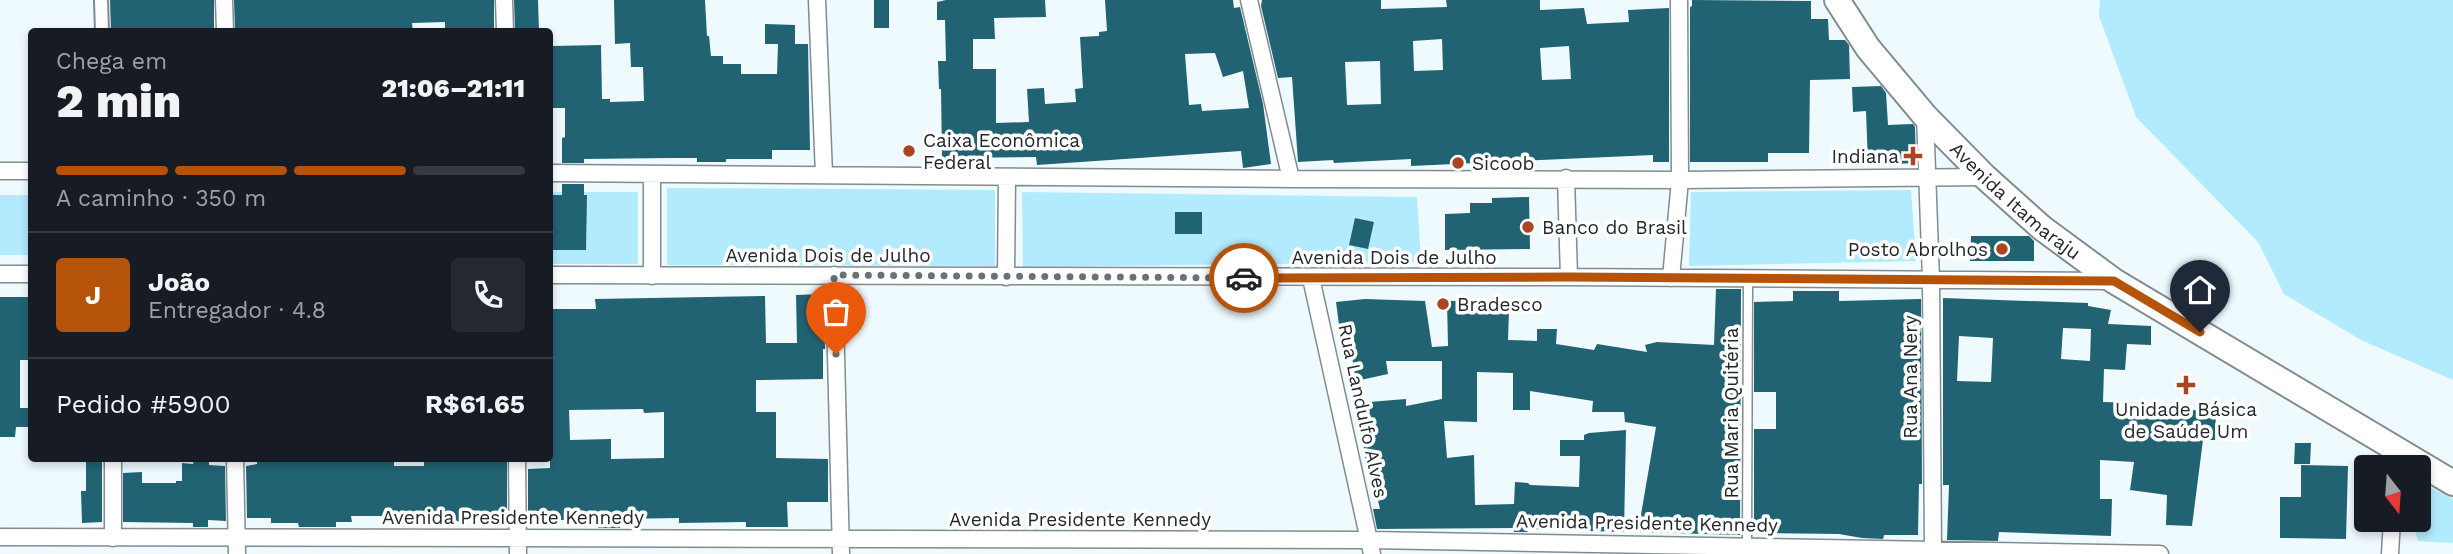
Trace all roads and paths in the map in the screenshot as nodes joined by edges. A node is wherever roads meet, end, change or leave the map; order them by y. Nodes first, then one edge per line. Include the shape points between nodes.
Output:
1 (101, 0) edge
2 (224, 0) edge
3 (504, 0) edge
4 (817, 0) edge
5 (1249, 0) edge
6 (1679, 0) edge
7 (1837, 0) edge
8 (102, 28) edge
9 (225, 28) edge
10 (505, 28) edge
11 (1925, 116) junction
12 (0, 171) edge
13 (28, 171) edge
14 (553, 173) edge
15 (652, 174) junction
16 (824, 175) junction
17 (1986, 177) junction
18 (1007, 178) junction
19 (1566, 178) junction
20 (1291, 179) junction
21 (1927, 179) junction
22 (1680, 180) junction
23 (0, 274) edge
24 (28, 274) edge
25 (553, 275) edge
26 (652, 275) junction
27 (834, 275) junction
28 (1006, 277) junction
29 (1569, 277) junction
30 (1311, 278) junction
31 (1671, 278) junction
32 (1748, 279) junction
33 (1931, 279) junction
34 (2114, 281) junction
35 (2389, 455) edge
36 (113, 462) edge
37 (235, 462) edge
38 (517, 462) edge
39 (2431, 474) edge
40 (2453, 483) edge
41 (2391, 532) edge
42 (0, 537) edge
43 (517, 537) junction
44 (113, 538) junction
45 (237, 546) edge
46 (1746, 546) junction
47 (840, 547) edge
48 (1371, 547) edge
49 (1933, 551) edge
50 (517, 554) edge
51 (2160, 554) edge
52 (2390, 554) edge

1 - 8 street
2 - 9 street
3 - 10 street
4 - 16 street
5 - 20 street
6 - 22 street
7 - 11 main road, Avenida Itamaraju via 1868,48
11 - 17 main road, Avenida Itamaraju
11 - 21 street, Rua Ana Nery
12 - 13 street
14 - 15 street
15 - 16 street
15 - 26 street
16 - 18 street
17 - 21 street
17 - 34 main road, Avenida Itamaraju via 2042,228
18 - 20 street
18 - 28 street
19 - 20 street
19 - 22 street
19 - 29 street
21 - 22 street
21 - 33 street, Rua Ana Nery
22 - 31 street
23 - 24 street
25 - 26 street, Avenida Dois de Julho
26 - 27 street, Avenida Dois de Julho
27 - 28 street, Avenida Dois de Julho
27 - 47 street
28 - 30 street, Avenida Dois de Julho
29 - 30 street, Avenida Dois de Julho
29 - 31 street, Avenida Dois de Julho
30 - 48 street, Rua Landulfo Alves
31 - 32 street, Avenida Dois de Julho
32 - 33 street, Avenida Dois de Julho
32 - 46 lane, Rua Maria Quitéria
33 - 34 street, Avenida Dois de Julho
33 - 49 street, Rua Ana Nery
34 - 35 main road, Avenida Itamaraju
36 - 44 street
37 - 45 street
38 - 43 street
39 - 40 main road, Avenida Itamaraju
41 - 52 street
42 - 44 street, Avenida Presidente Kennedy
43 - 45 street, Avenida Presidente Kennedy
43 - 47 street, Avenida Presidente Kennedy
43 - 50 street
44 - 45 street, Avenida Presidente Kennedy
46 - 48 street, Avenida Presidente Kennedy
46 - 49 street, Avenida Presidente Kennedy
47 - 48 street, Avenida Presidente Kennedy
49 - 51 street, Avenida Presidente Kennedy

